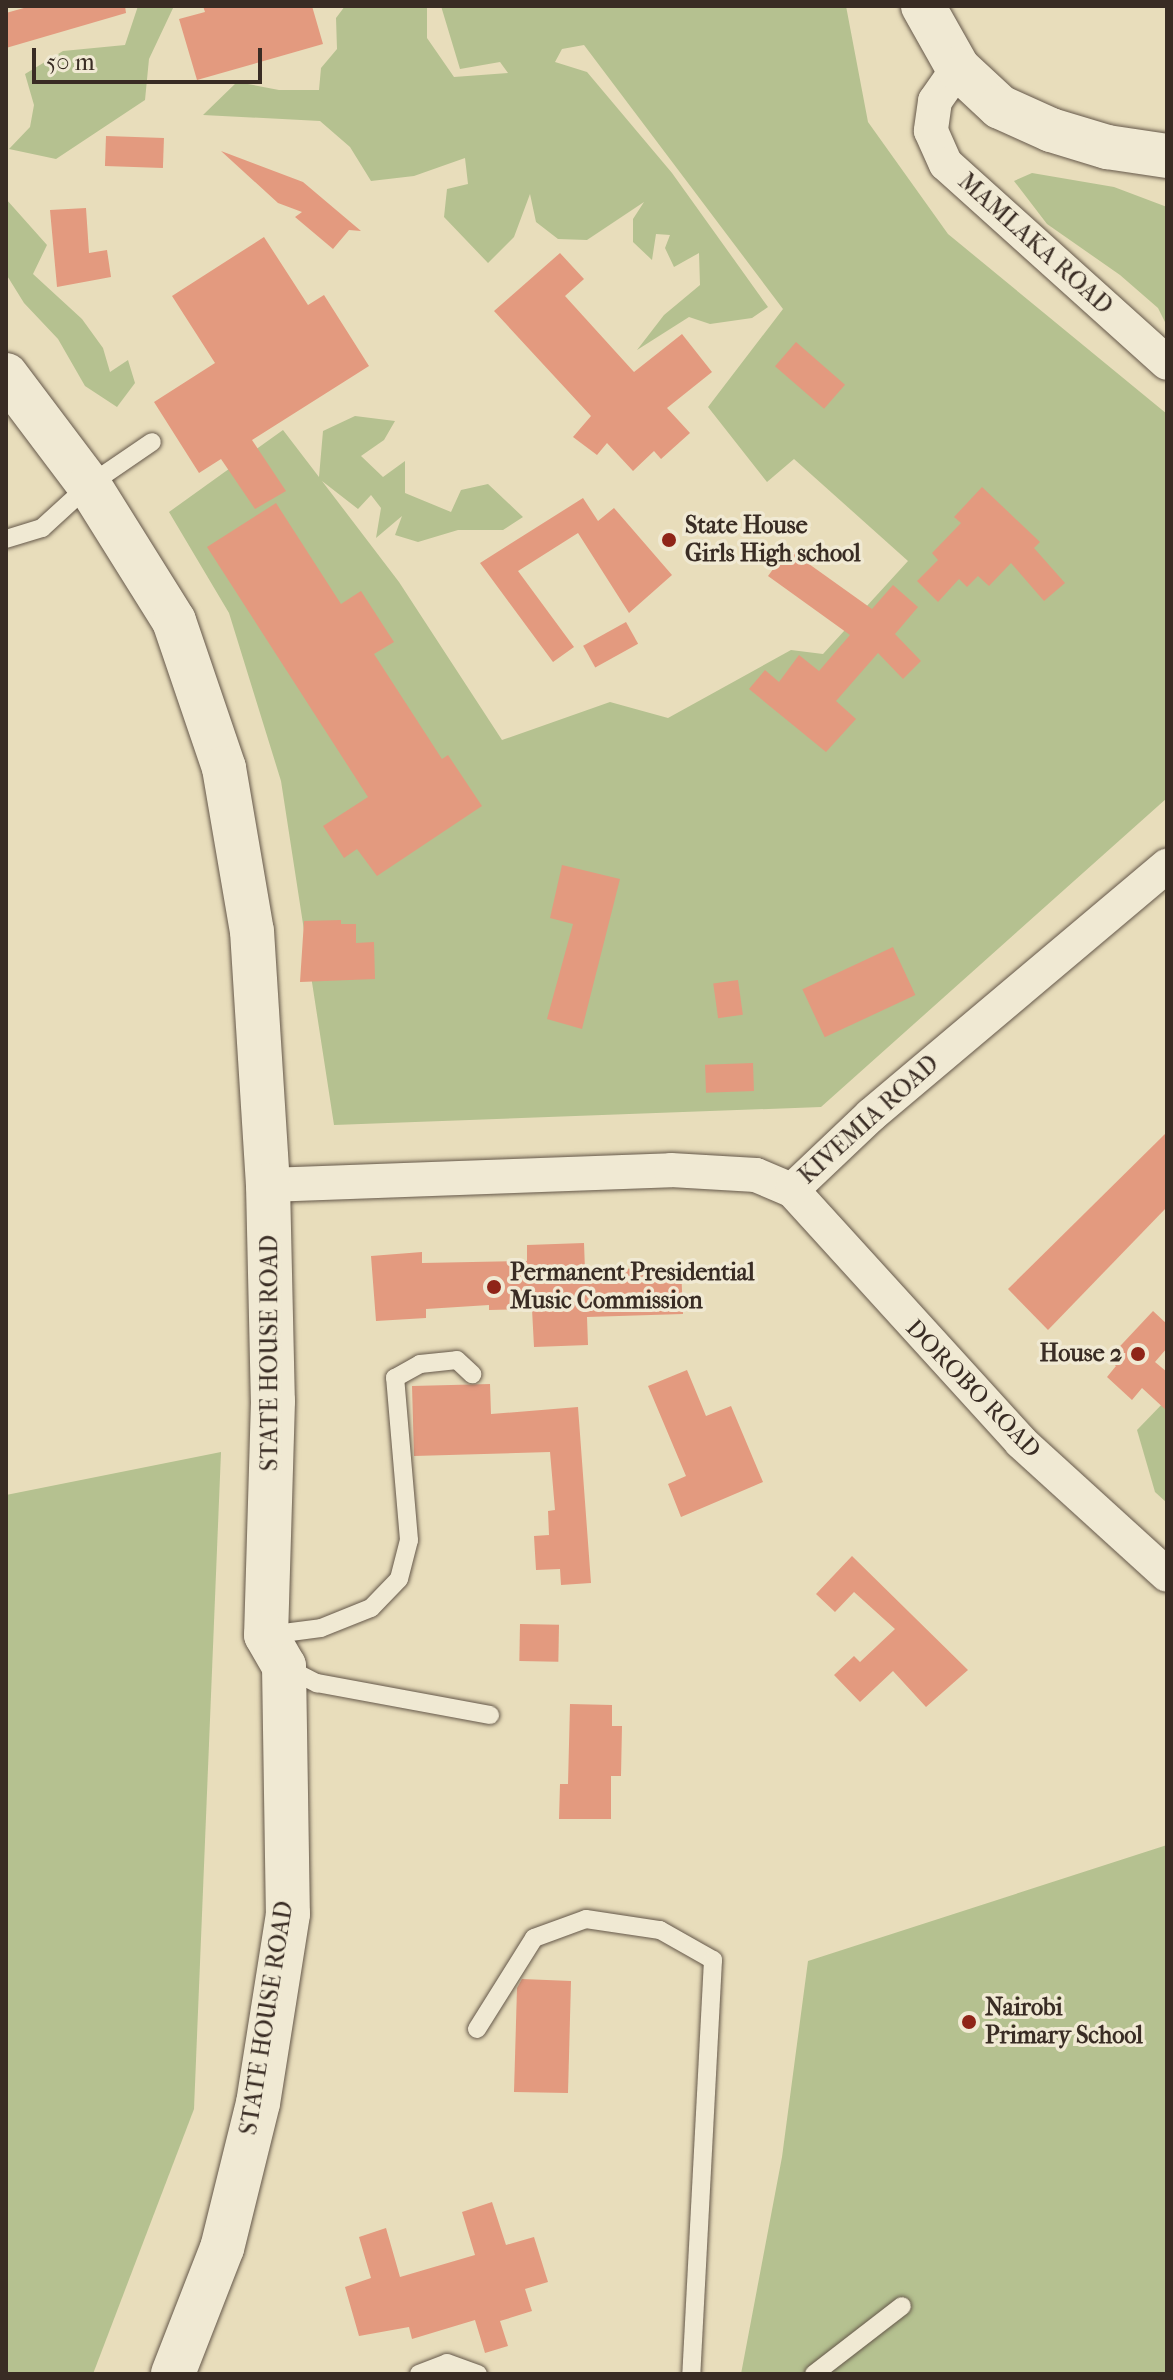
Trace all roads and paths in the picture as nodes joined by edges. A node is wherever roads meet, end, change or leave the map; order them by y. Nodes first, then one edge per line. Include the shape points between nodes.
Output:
1 (923, 6) edge
2 (958, 68) junction
3 (1167, 156) edge
4 (1167, 363) edge
5 (6, 375) edge
6 (152, 442) dead end
7 (89, 485) junction
8 (6, 539) edge
9 (1167, 866) edge
10 (268, 1185) junction
11 (792, 1190) junction
12 (472, 1374) dead end
13 (1167, 1575) edge
14 (275, 1650) junction
15 (490, 1715) dead end
16 (477, 2029) dead end
17 (902, 2306) dead end
18 (173, 2374) edge
19 (419, 2374) edge
20 (478, 2374) edge
21 (691, 2374) edge
22 (814, 2374) edge

1 - 2 street
2 - 3 street via 1000,107 1051,130 1107,147
2 - 4 street, MAMLAKA ROAD via 935,101 931,131 946,164
5 - 7 street, STATE HOUSE ROAD
6 - 7 lane
7 - 8 lane via 42,528
7 - 10 street, STATE HOUSE ROAD via 174,621 224,768 252,931
9 - 11 street, KIVEMIA ROAD via 871,1115
10 - 11 street, KIVEMIA ROAD via 671,1170 756,1175
10 - 14 street, STATE HOUSE ROAD
11 - 13 street, DOROBO ROAD via 1021,1442
12 - 14 lane via 457,1360 420,1364 395,1378 409,1540 399,1579 371,1608
14 - 15 lane via 317,1683
14 - 18 street, STATE HOUSE ROAD via 288,1914 247,2147 222,2248
16 - 21 lane via 534,1938 586,1919 660,1930 713,1960
17 - 22 lane
19 - 20 lane via 447,2363

